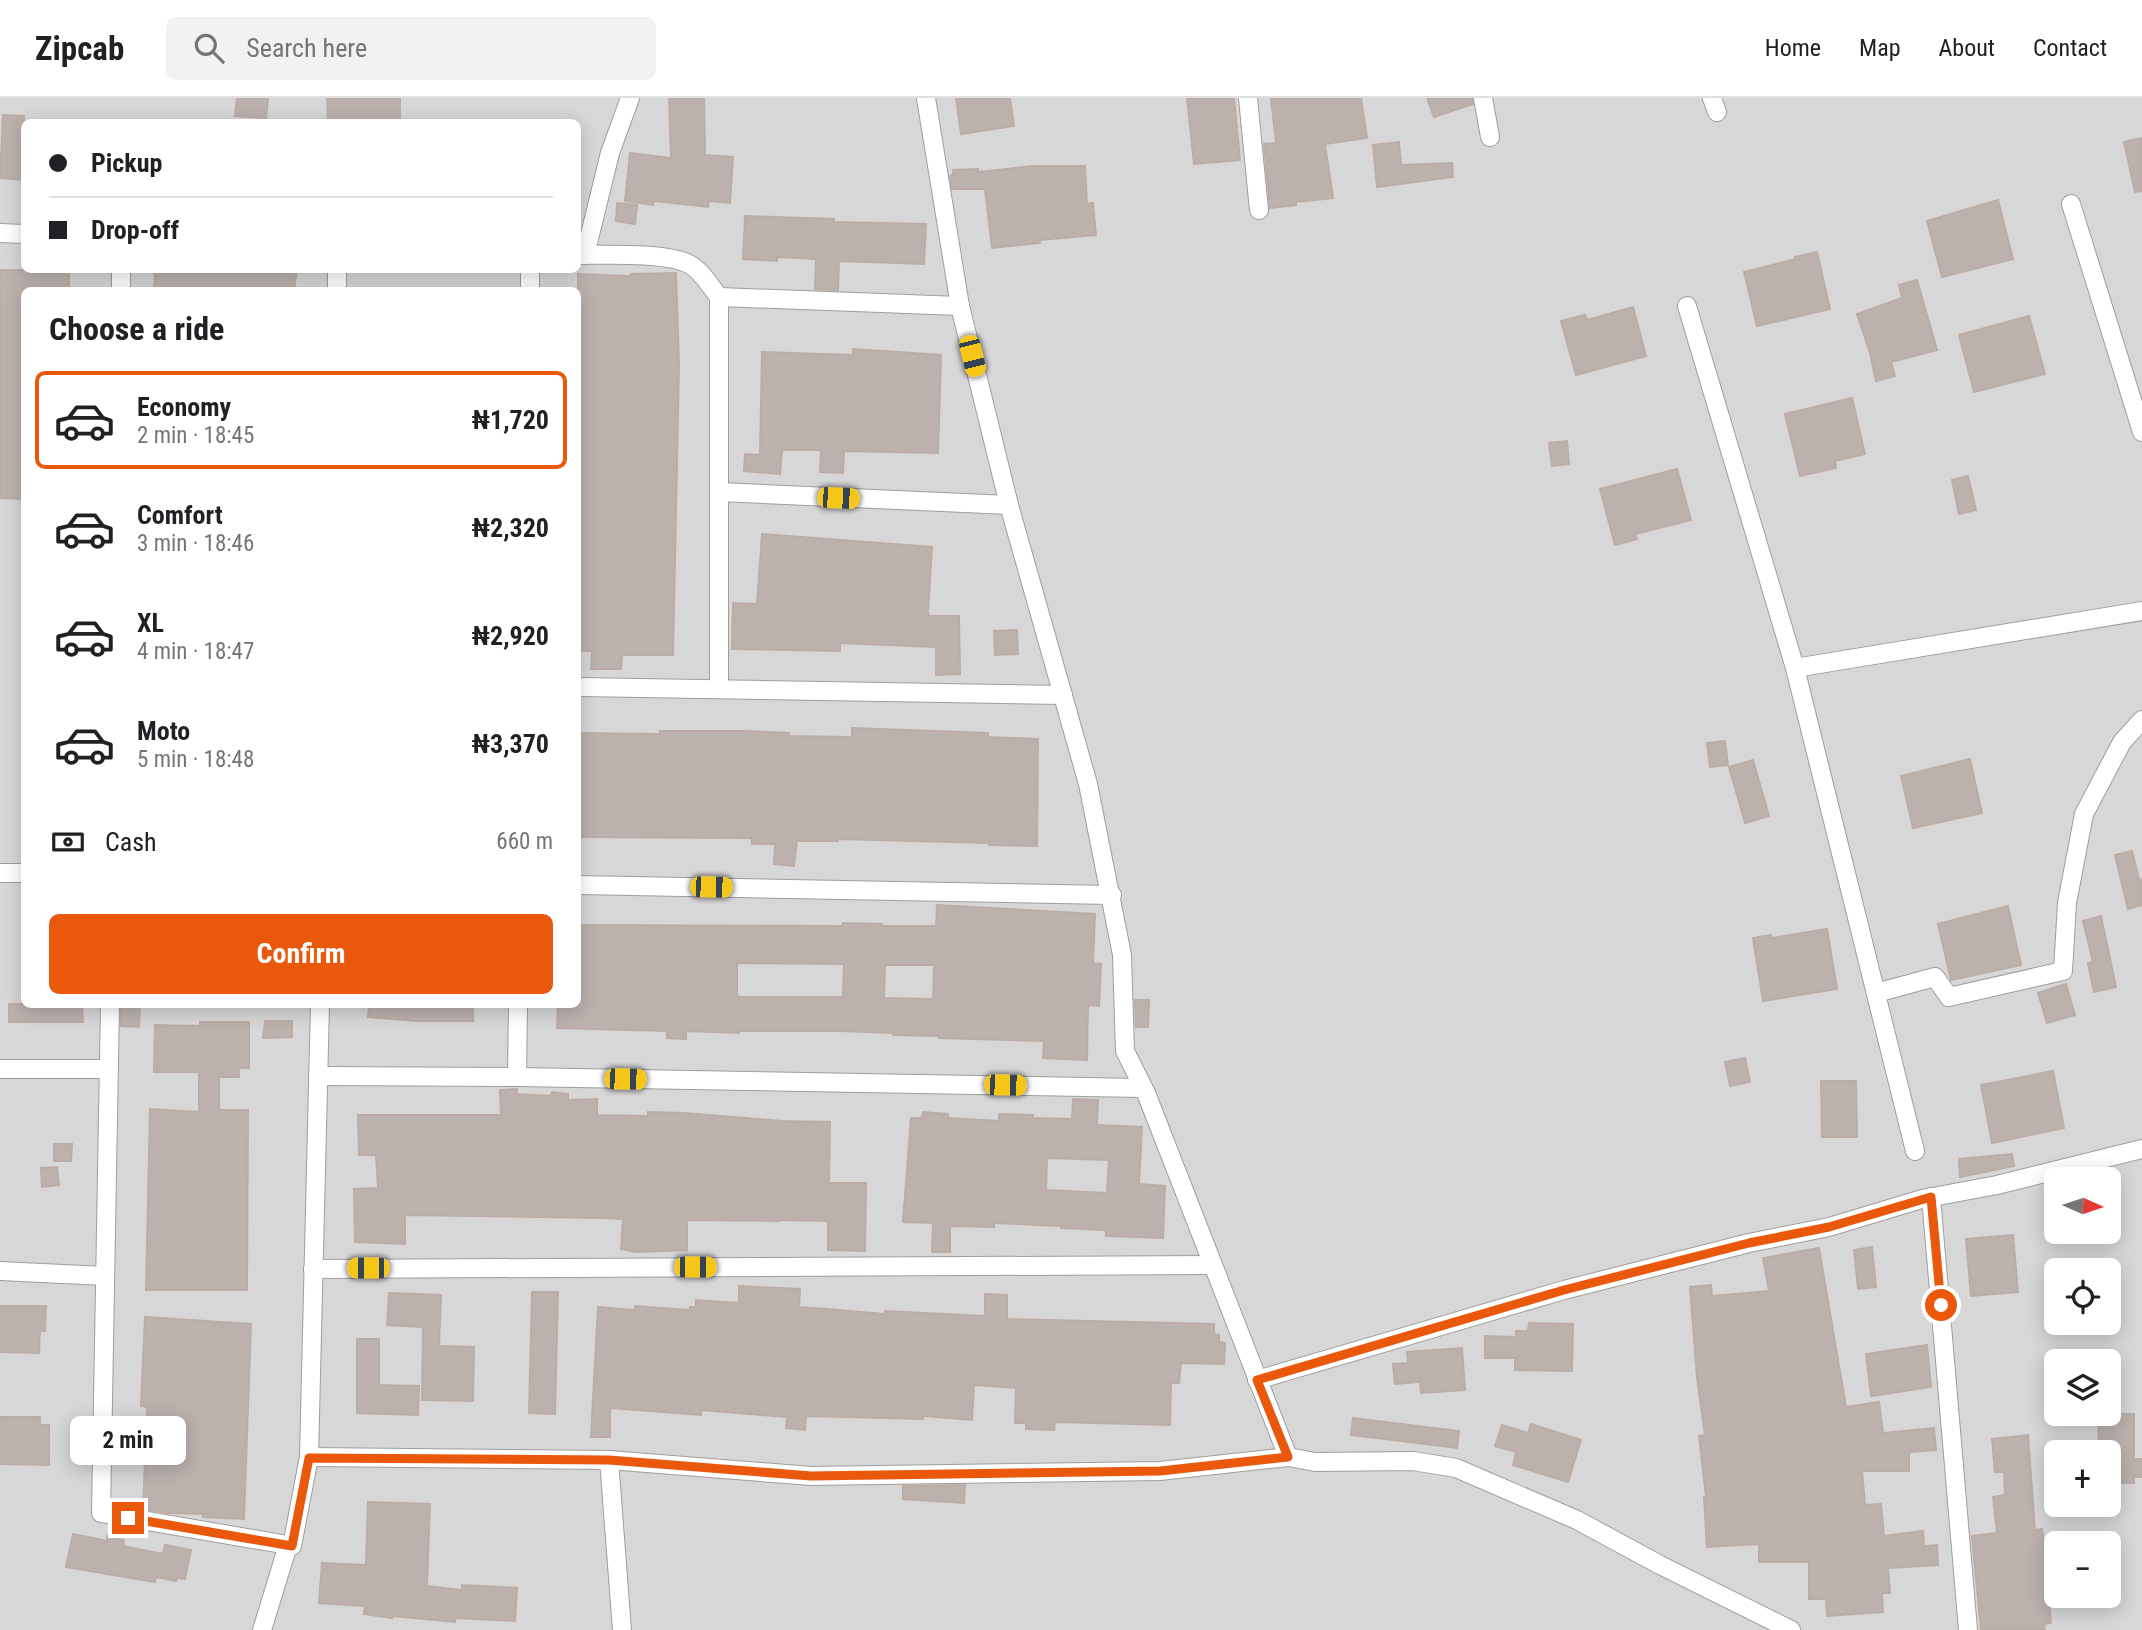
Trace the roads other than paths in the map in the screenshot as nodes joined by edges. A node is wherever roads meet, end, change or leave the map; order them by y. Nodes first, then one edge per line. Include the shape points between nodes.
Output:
1 (630, 98) edge
2 (926, 98) edge
3 (1248, 98) edge
4 (1483, 98) edge
5 (1490, 137) dead end
6 (2071, 204) dead end
7 (1259, 210) dead end
8 (0, 233) edge
9 (21, 233) edge
10 (581, 255) edge
11 (719, 297) junction
12 (960, 306) junction
13 (1687, 306) dead end
14 (2142, 432) edge
15 (719, 492) junction
16 (1009, 505) junction
17 (2142, 611) edge
18 (1795, 668) junction
19 (581, 687) edge
20 (719, 689) junction
21 (1063, 695) junction
22 (2142, 720) edge
23 (0, 873) edge
24 (21, 873) edge
25 (581, 885) edge
26 (1112, 895) junction
27 (1876, 993) junction
28 (110, 1008) edge
29 (320, 1008) edge
30 (518, 1008) edge
31 (0, 1069) edge
32 (109, 1069) junction
33 (318, 1076) junction
34 (517, 1077) junction
35 (1141, 1088) junction
36 (2142, 1149) edge
37 (1915, 1151) dead end
38 (1931, 1197) junction
39 (1213, 1265) junction
40 (313, 1269) junction
41 (0, 1270) edge
42 (105, 1276) junction
43 (1257, 1380) junction
44 (1288, 1457) junction
45 (309, 1458) junction
46 (609, 1460) junction
47 (288, 1545) junction
48 (262, 1630) edge
49 (622, 1630) edge
50 (1791, 1630) edge
51 (1968, 1630) edge

1 - 10 street
2 - 12 street
3 - 7 street
4 - 5 street
6 - 14 street
8 - 9 street
10 - 11 street via 675,259 690,265
11 - 12 street
11 - 15 street
12 - 16 street
13 - 18 street
15 - 16 street
15 - 20 street
16 - 21 street
17 - 18 street
18 - 27 street
19 - 20 street
20 - 21 street
21 - 26 street
22 - 27 street via 2122,742 2084,814 2067,903 2063,971 1950,997 1935,976
23 - 24 street
25 - 26 street
26 - 35 street via 1122,955 1125,1051
27 - 37 street
28 - 32 street
29 - 33 street
30 - 34 street
31 - 32 street
32 - 42 street
33 - 34 street
33 - 40 street
34 - 35 street
35 - 39 street
36 - 38 street
38 - 43 street via 1829,1227 1564,1290
38 - 51 street
39 - 40 street
39 - 43 street
40 - 45 street
41 - 42 street
42 - 47 street via 102,1513
43 - 44 street
44 - 46 street via 1160,1471 811,1476
44 - 50 street via 1315,1462 1413,1461 1456,1468 1577,1520
45 - 46 street
45 - 47 street via 292,1546
46 - 49 street
47 - 48 street

